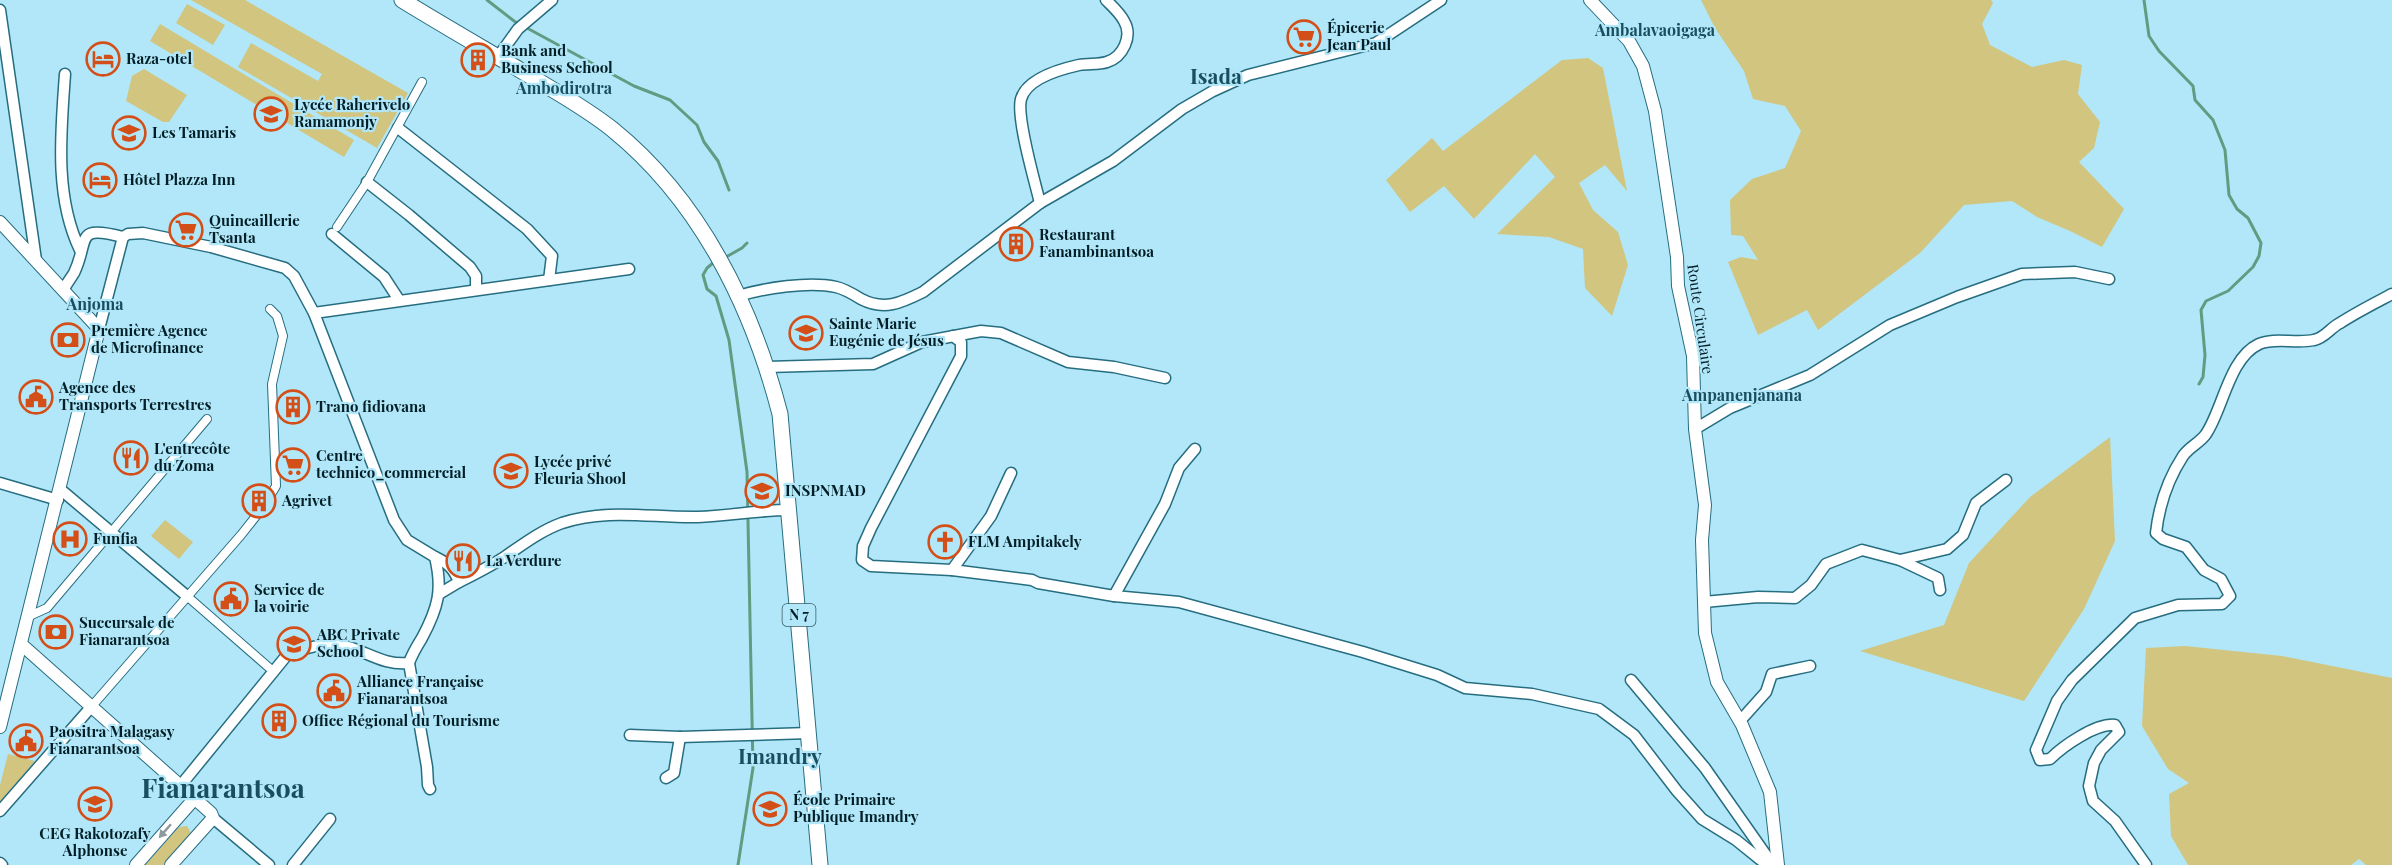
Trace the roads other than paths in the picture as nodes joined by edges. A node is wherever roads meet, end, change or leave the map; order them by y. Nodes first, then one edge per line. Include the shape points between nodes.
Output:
1 (402, 0) edge
2 (552, 0) edge
3 (1106, 0) edge
4 (1441, 0) edge
5 (1590, 0) edge
6 (0, 10) edge
7 (498, 57) junction
8 (65, 74) dead end
9 (422, 82) dead end
10 (398, 128) junction
11 (367, 182) junction
12 (1040, 204) junction
13 (0, 222) edge
14 (335, 231) joint
15 (123, 237) junction
16 (80, 250) junction
17 (36, 260) junction
18 (629, 269) dead end
19 (2109, 279) dead end
20 (549, 280) junction
21 (63, 289) junction
22 (476, 290) junction
23 (2392, 294) edge
24 (738, 296) junction
25 (399, 300) junction
26 (270, 309) dead end
27 (314, 312) junction
28 (99, 329) junction
29 (953, 336) junction
30 (767, 367) junction
31 (1165, 378) dead end
32 (207, 419) dead end
33 (1695, 429) junction
34 (1195, 449) dead end
35 (1011, 473) dead end
36 (2006, 480) dead end
37 (0, 483) edge
38 (59, 494) junction
39 (789, 510) junction
40 (111, 531) junction
41 (435, 557) junction
42 (1900, 560) junction
43 (952, 570) junction
44 (459, 582) junction
45 (1940, 590) dead end
46 (439, 594) junction
47 (1114, 596) junction
48 (188, 597) junction
49 (1704, 602) junction
50 (27, 617) junction
51 (21, 644) junction
52 (410, 663) junction
53 (1810, 666) dead end
54 (274, 672) junction
55 (1631, 680) dead end
56 (92, 706) junction
57 (1740, 721) junction
58 (0, 727) edge
59 (809, 733) junction
60 (630, 735) dead end
61 (680, 737) junction
62 (666, 778) dead end
63 (180, 785) junction
64 (430, 789) dead end
65 (195, 798) junction
66 (0, 811) edge
67 (213, 818) junction
68 (330, 819) dead end
69 (136, 865) edge
70 (171, 865) edge
71 (269, 865) edge
72 (293, 865) edge
73 (820, 865) edge
74 (1767, 865) edge
75 (1773, 865) edge
76 (1778, 865) edge
77 (2146, 865) edge

1 - 7 main road, N 7
2 - 7 street via 521,26
3 - 12 street via 1126,22 1127,41 1120,53 1107,62 1078,65 1044,77 1029,86 1021,99 1024,134
4 - 12 street via 1376,44 1248,75 1213,91 1182,109 1113,161
5 - 33 street, Route Circulaire via 1629,41 1643,66 1655,111 1678,286 1692,356
6 - 17 street
7 - 24 main road, N 7 via 578,104 646,160 692,217 732,279
8 - 16 street via 62,176 72,233
9 - 10 street
10 - 11 street
10 - 20 street via 527,229 552,256
11 - 14 street
11 - 22 street via 470,267 476,276
12 - 24 street via 923,292 902,303 885,306 825,285 767,288
13 - 17 street
14 - 25 street via 384,277
15 - 16 street via 93,232
15 - 27 street via 143,233 285,268 294,276
15 - 28 street
16 - 21 street via 75,271
17 - 21 street
18 - 20 street
19 - 33 street via 2075,273 2022,274 1957,297 1890,325 1810,375 1730,408
20 - 22 street
21 - 28 street
22 - 25 street
23 - 77 street via 2338,324 2322,338 2259,344 2248,353 2225,388 2206,435 2184,455 2162,498 2156,533 2186,547 2204,570 2221,579 2230,596 2222,604 2178,605 2135,618 2072,680 2057,701 2036,750 2040,760 2050,759 2063,746 2105,725 2115,725 2119,732 2101,750 2089,786 2093,801 2115,821
24 - 30 main road, N 7
25 - 27 street
26 - 48 street via 283,336 272,384 276,486 264,506
27 - 41 street via 394,520 407,540
28 - 38 street
29 - 30 street via 922,342 873,364
29 - 31 street via 981,331 1001,333 1068,362
29 - 43 street via 961,342 961,356 871,528 862,560 872,566
30 - 39 main road, N 7 via 780,414
32 - 40 street
33 - 49 street, Route Circulaire via 1705,506
34 - 47 street via 1179,468 1165,504
35 - 43 street via 991,516
36 - 42 street via 1976,503 1963,535 1947,549
37 - 38 street
38 - 40 street
38 - 50 street
39 - 44 street via 698,517 622,513 573,520 537,534
39 - 59 main road, N 7
40 - 48 street
40 - 50 street via 47,608
41 - 44 street via 448,564
41 - 46 street
42 - 45 street via 1938,578
42 - 49 street via 1862,550 1826,564 1811,585 1795,598
43 - 47 street
44 - 46 street
46 - 52 street via 434,615
47 - 74 street via 1179,602 1248,620 1437,675 1465,688 1532,694 1599,709 1634,735 1702,819
48 - 54 street
48 - 56 street
49 - 57 street, Route Circulaire via 1705,633 1717,682
50 - 51 street
51 - 56 street
51 - 58 street
52 - 54 street via 394,664 344,646 322,644 287,655
52 - 64 street
53 - 57 street via 1772,674 1766,692
54 - 63 street
55 - 75 street via 1705,768
56 - 63 street
56 - 66 street
57 - 76 street, Route Circulaire via 1770,792
59 - 61 street
59 - 73 main road, N 7
60 - 61 street
61 - 62 street via 674,773
63 - 65 street
65 - 67 street
65 -> 69 street
67 - 70 street
67 - 71 street
68 - 72 street

